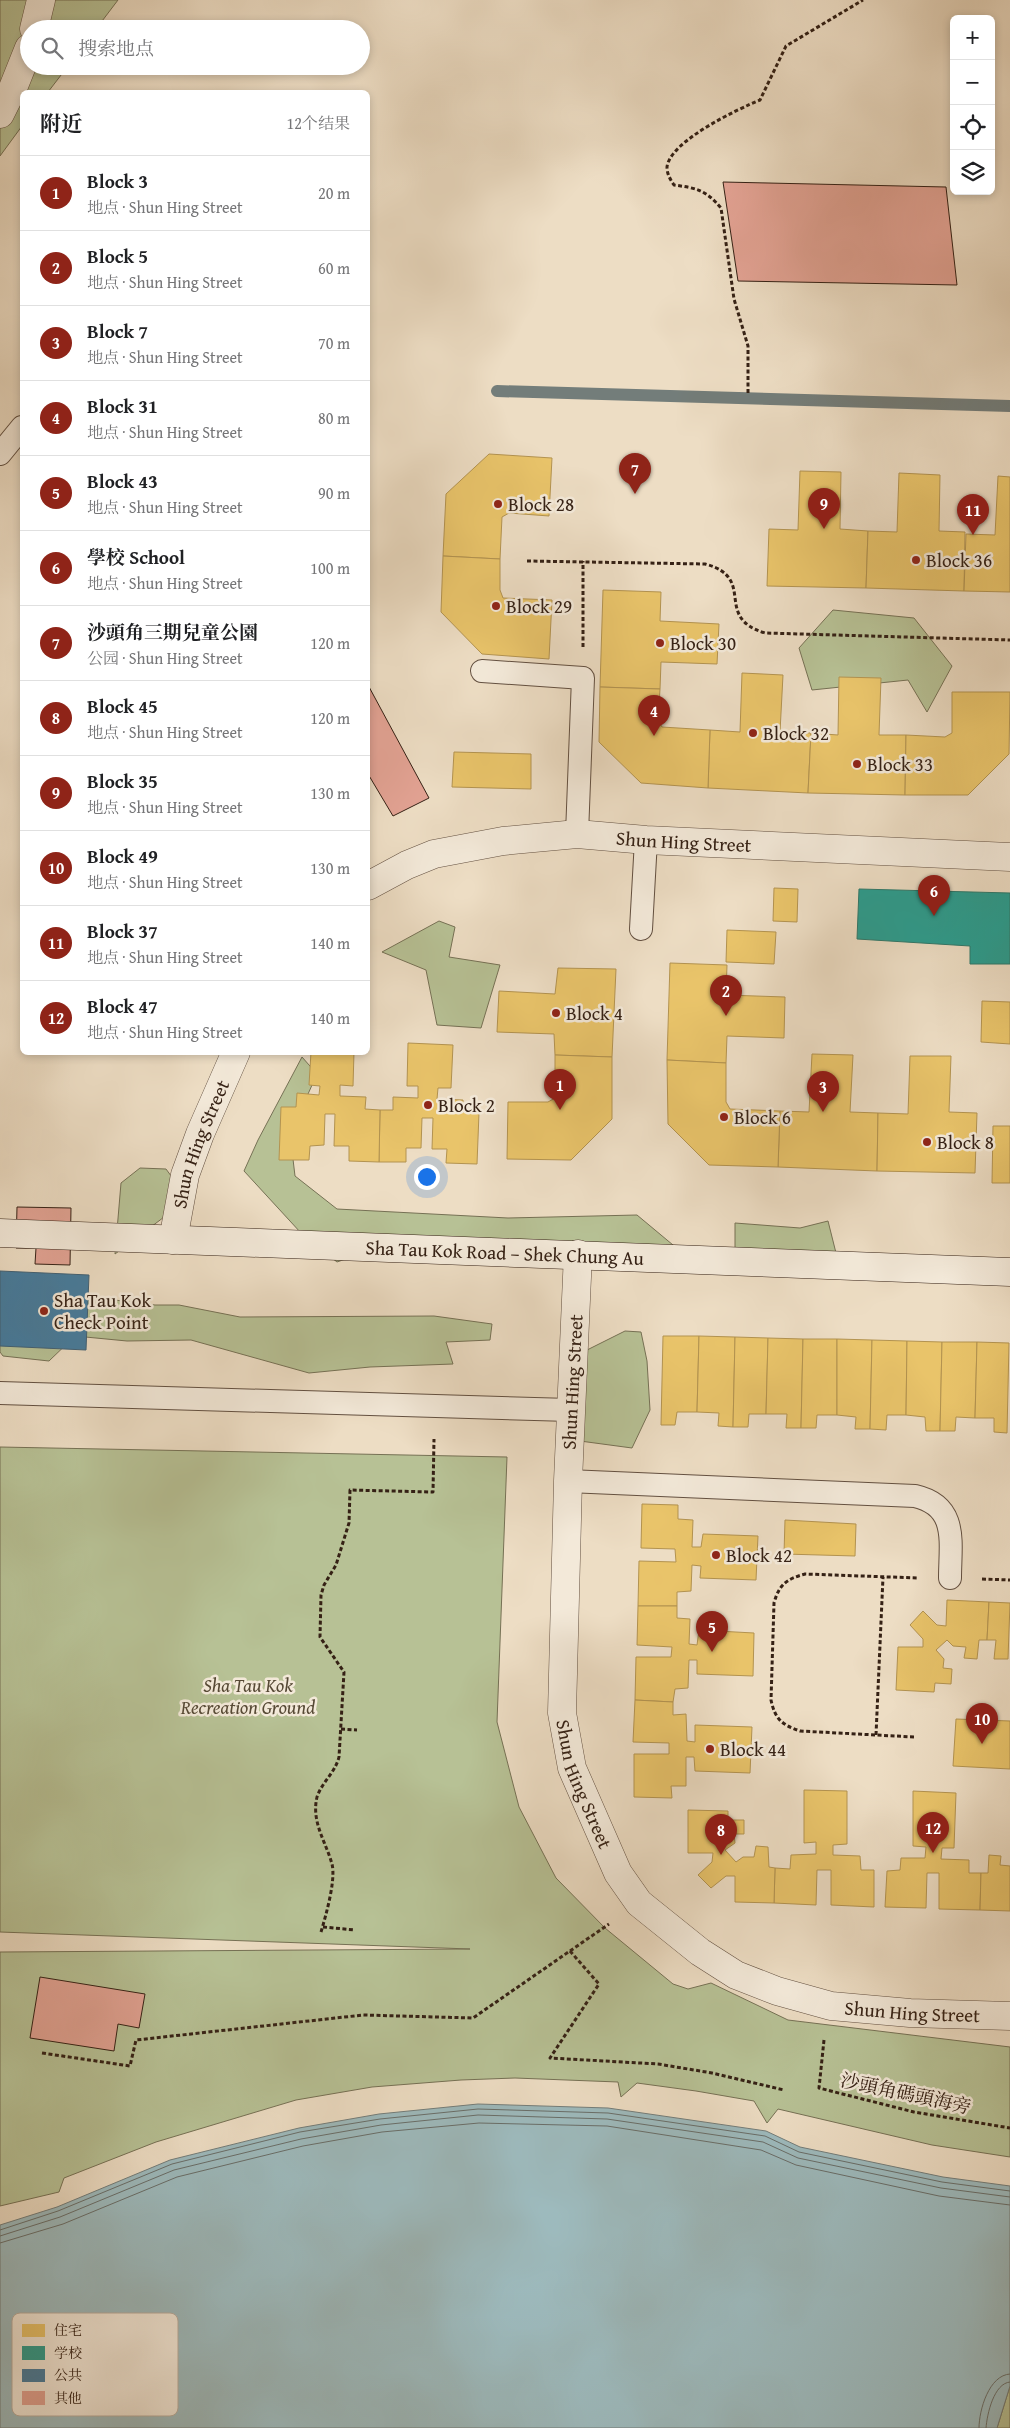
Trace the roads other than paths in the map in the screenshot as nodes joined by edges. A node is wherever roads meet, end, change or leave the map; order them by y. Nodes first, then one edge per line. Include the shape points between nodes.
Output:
1 (41, 0) edge
2 (36, 20) edge
3 (20, 70) edge
4 (0, 114) edge
5 (20, 429) edge
6 (0, 454) edge
7 (482, 670) dead end
8 (577, 834) junction
9 (646, 840) junction
10 (1010, 857) edge
11 (370, 885) edge
12 (641, 929) dead end
13 (235, 1055) edge
14 (0, 1233) edge
15 (173, 1240) junction
16 (578, 1254) junction
17 (1010, 1272) edge
18 (0, 1393) edge
19 (570, 1410) junction
20 (568, 1481) junction
21 (950, 1578) road end
22 (1010, 2016) edge

1 - 2 street
3 - 4 street
5 - 6 lane
7 - 8 lane via 583,678
8 - 9 street, Shun Hing Street
8 - 11 street, Shun Hing Street via 503,841 442,852
9 - 10 street, Shun Hing Street
9 - 12 lane
13 - 15 street, Shun Hing Street via 185,1175
14 - 15 street, Sha Tau Kok Road – Shek Chung Au
15 - 16 street, Sha Tau Kok Road – Shek Chung Au
16 - 17 street, Sha Tau Kok Road – Shek Chung Au
16 - 19 street, Shun Hing Street
18 - 19 lane
19 - 20 street, Shun Hing Street
20 - 21 lane via 929,1499 948,1518
20 - 22 street, Shun Hing Street via 562,1713 572,1768 618,1873 639,1903 700,1952 729,1970 777,1991 831,2006 910,2013

